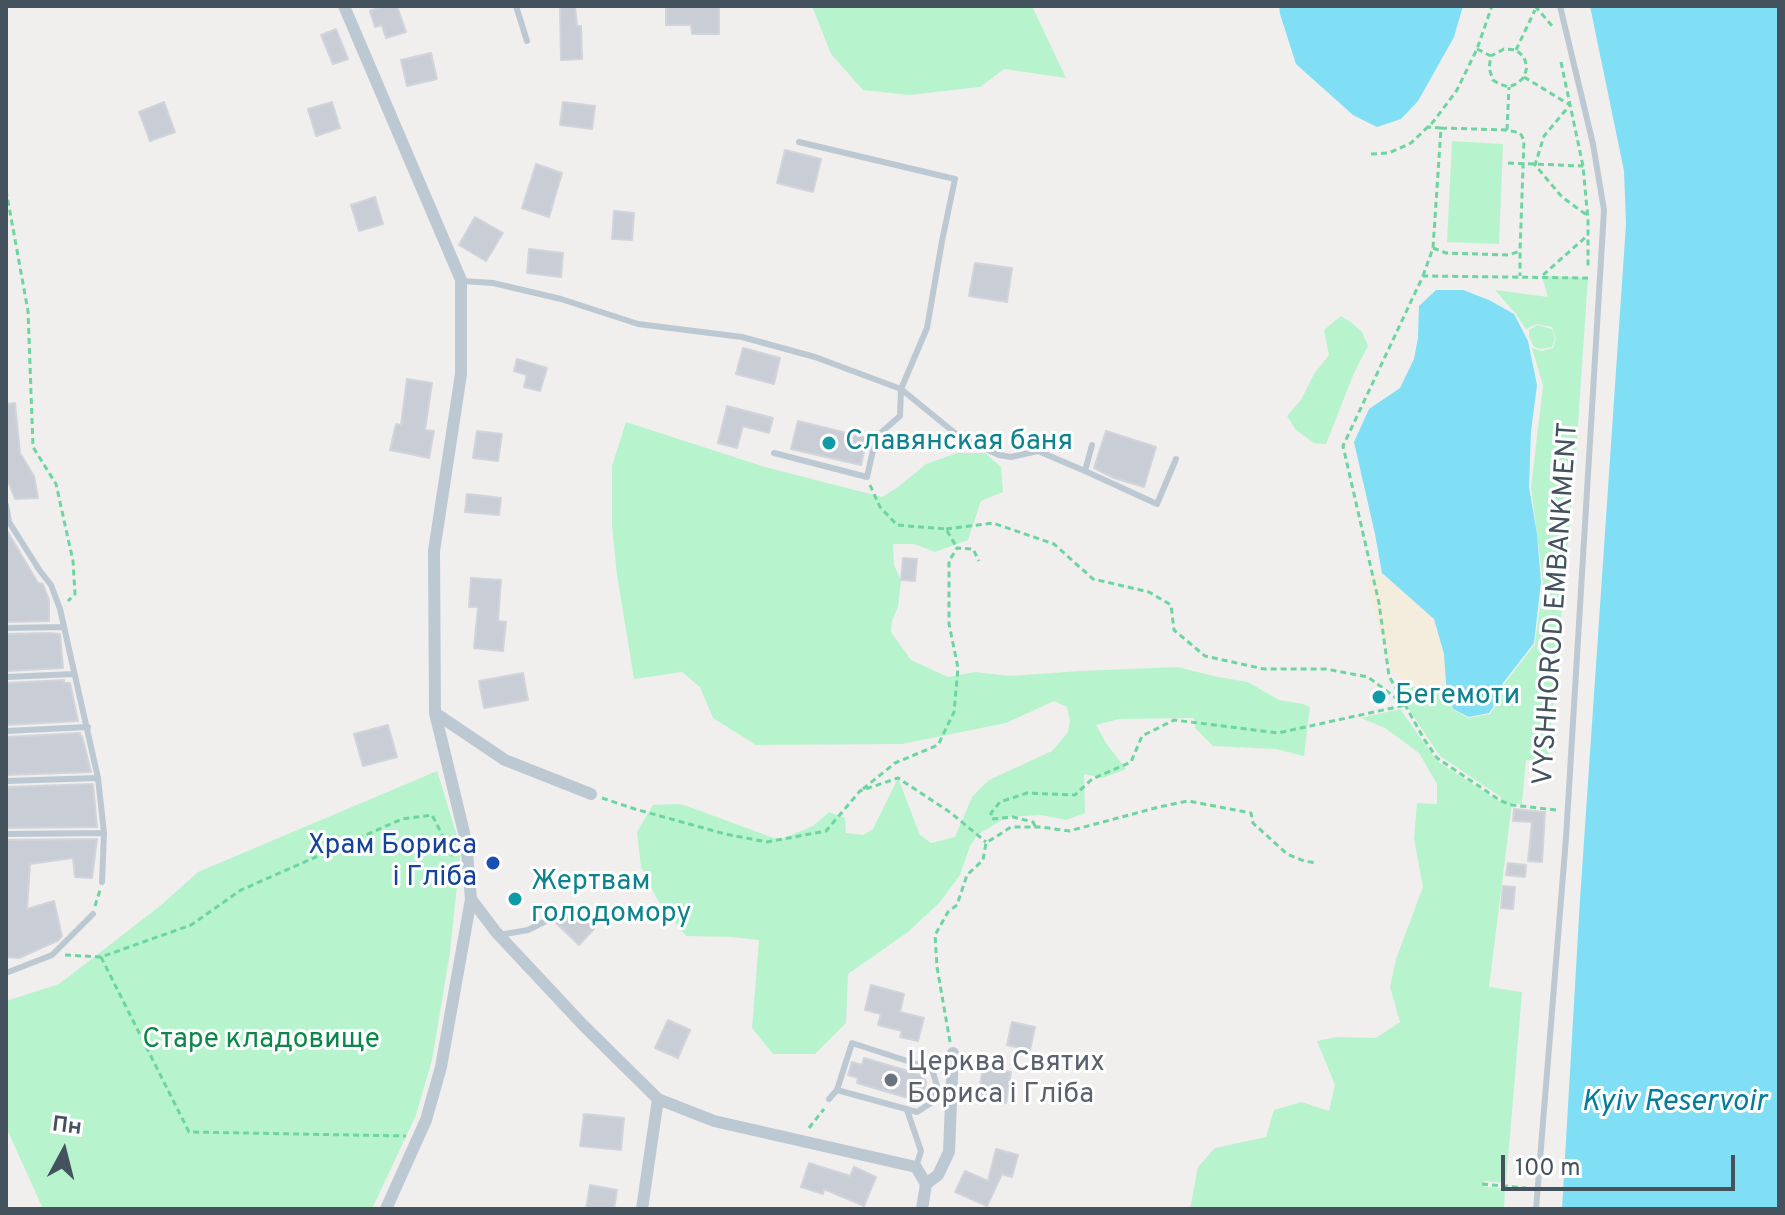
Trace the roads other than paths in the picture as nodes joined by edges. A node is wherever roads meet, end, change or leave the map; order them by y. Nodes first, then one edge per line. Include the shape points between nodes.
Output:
1 (344, 6) edge
2 (516, 6) edge
3 (1560, 6) edge
4 (527, 41) dead end
5 (799, 142) dead end
6 (461, 280) junction
7 (901, 389) junction
8 (1092, 445) dead end
9 (774, 453) dead end
10 (1176, 459) dead end
11 (1085, 471) junction
12 (6, 505) edge
13 (8, 522) edge
14 (64, 627) junction
15 (6, 628) edge
16 (74, 674) junction
17 (6, 677) edge
18 (435, 713) junction
19 (88, 727) junction
20 (6, 731) edge
21 (98, 778) junction
22 (6, 781) edge
23 (591, 794) road end
24 (104, 833) junction
25 (6, 834) edge
26 (102, 882) road end
27 (471, 899) junction
28 (93, 914) road end
29 (548, 920) dead end
30 (499, 935) junction
31 (6, 973) edge
32 (953, 1053) road end
33 (837, 1090) junction
34 (658, 1099) junction
35 (829, 1099) dead end
36 (907, 1110) junction
37 (916, 1167) junction
38 (926, 1184) junction
39 (386, 1209) edge
40 (642, 1209) edge
41 (922, 1209) edge
42 (1536, 1209) edge

1 - 6 street
2 - 4 lane
3 - 42 lane, VYSHHOROD EMBANKMENT via 1604,210 1568,810
5 - 7 lane via 955,179 927,328
6 - 7 lane via 561,299 638,324 742,337
6 - 18 street via 461,374 434,551
7 - 9 lane via 900,416 876,437 867,477
7 - 11 lane via 961,438 999,455 1038,451
8 - 11 lane
10 - 11 lane via 1157,504
12 - 13 lane
13 - 14 lane via 51,585
14 - 15 lane
14 - 16 lane
16 - 17 lane
16 - 19 lane
18 - 23 street via 505,760
18 - 27 street via 466,841
19 - 20 lane
19 - 21 lane
21 - 22 lane
21 - 24 lane
24 - 25 lane
24 - 26 lane
27 - 30 street
27 - 39 street via 441,1067 426,1120
28 - 31 lane via 52,955
29 - 30 lane
30 - 34 street
32 - 38 street via 949,1152 938,1175
33 - 35 lane
33 - 36 lane
33 - 36 lane via 852,1043 932,1069 937,1086 931,1103 917,1112
34 - 37 street via 714,1121
34 - 40 street
36 - 37 lane via 921,1151
37 - 38 street
38 - 41 street

